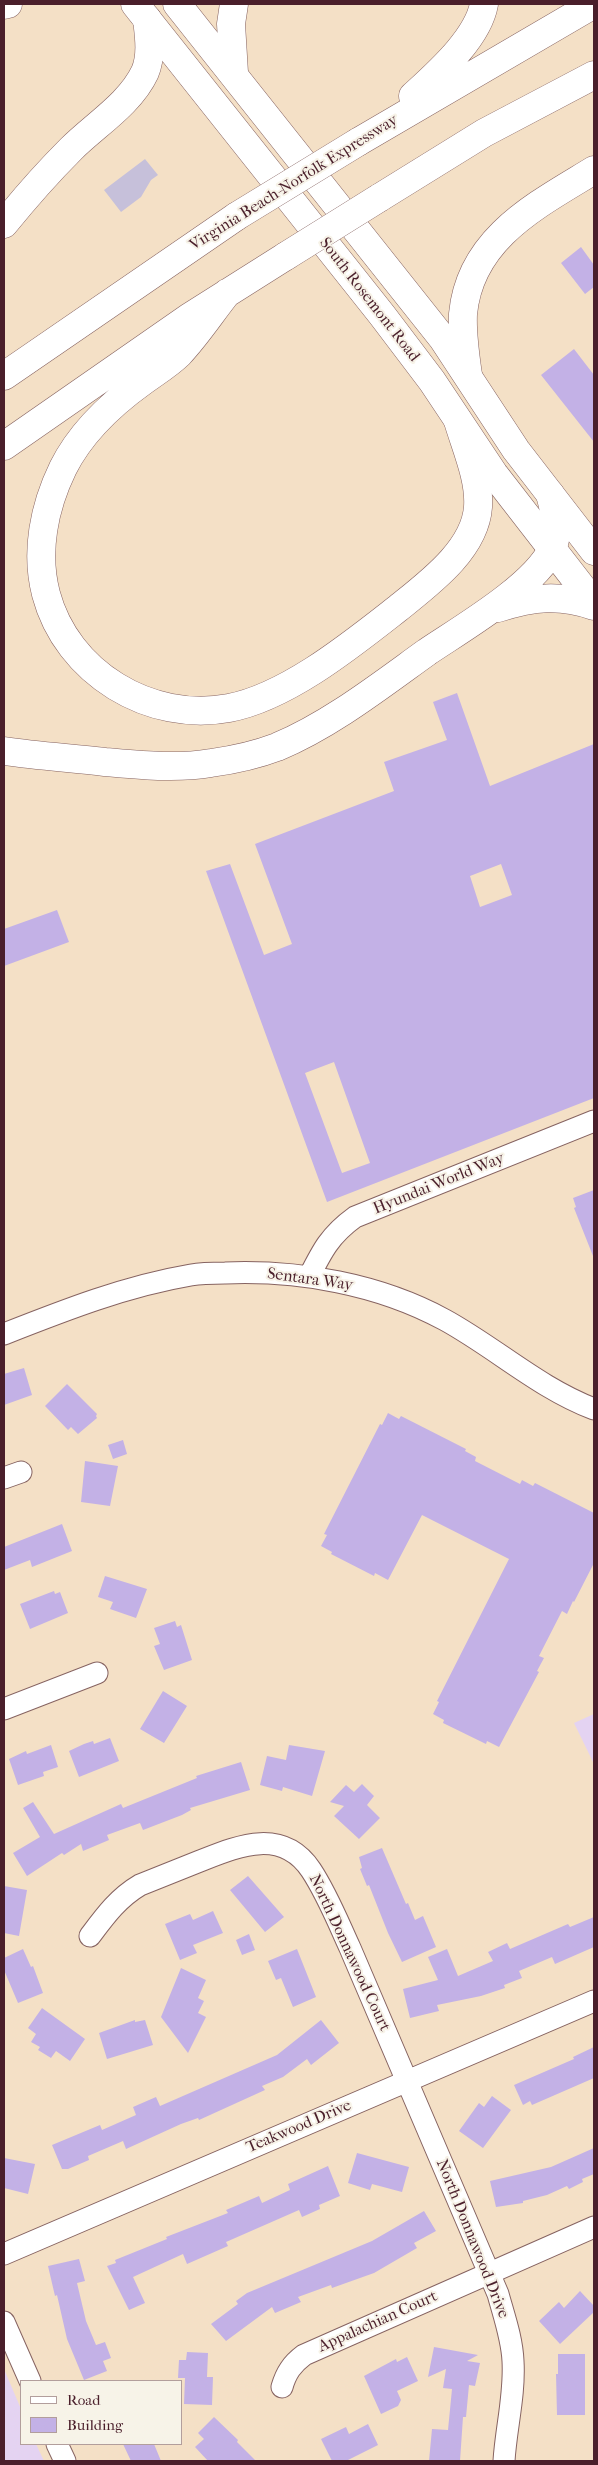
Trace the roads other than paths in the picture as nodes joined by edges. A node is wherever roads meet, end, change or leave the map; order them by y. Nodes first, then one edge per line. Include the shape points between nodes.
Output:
1 (8, 4) edge
2 (177, 4) edge
3 (234, 4) edge
4 (484, 4) edge
5 (594, 4) edge
6 (4, 5) edge
7 (141, 11) edge
8 (234, 73) junction
9 (594, 75) edge
10 (358, 142) junction
11 (594, 170) edge
12 (4, 224) edge
13 (227, 293) junction
14 (468, 374) junction
15 (4, 376) edge
16 (458, 421) junction
17 (4, 446) edge
18 (550, 494) junction
19 (552, 550) junction
20 (594, 551) edge
21 (594, 604) edge
22 (490, 610) junction
23 (4, 751) edge
24 (594, 1121) edge
25 (309, 1277) junction
26 (4, 1334) edge
27 (594, 1409) edge
28 (97, 1672) dead end
29 (4, 1709) edge
30 (90, 1936) dead end
31 (594, 2001) edge
32 (406, 2082) junction
33 (594, 2227) edge
34 (4, 2254) edge
35 (489, 2273) junction
36 (4, 2322) edge
37 (30, 2380) edge
38 (282, 2387) dead end
39 (57, 2445) edge
40 (65, 2461) edge
41 (504, 2461) edge

1 - 6 main road
2 - 8 main road, South Rosemont Road
3 - 8 main road via 231,24
4 - 10 main road via 472,32 434,76 398,111
5 - 10 main road, Virginia Beach-Norfolk Expressway
7 - 12 main road via 149,58 132,92 72,148
7 - 16 main road, South Rosemont Road via 382,315
8 - 14 main road, South Rosemont Road
9 - 13 main road, bridge via 484,133
10 - 15 main road, Virginia Beach-Norfolk Expressway, bridge via 237,216
11 - 14 main road via 513,222 480,261 463,312
13 - 16 main road via 178,355 99,417 64,465 52,491 45,519 42,569 46,594 55,617 85,662 104,679 133,697 156,706 185,711 225,708 257,700 320,665 412,597 462,547 473,528 478,490
13 - 17 main road
14 - 18 main road, South Rosemont Road via 516,450
16 - 19 main road, South Rosemont Road
18 - 19 main road via 557,521
18 - 20 main road, South Rosemont Road
19 - 21 main road, South Rosemont Road
19 - 22 main road via 518,588
21 - 22 main road via 572,598 539,597
22 - 23 main road via 321,723 278,746 244,757 200,765 145,766
24 - 25 street, Hyundai World Way via 354,1217 327,1242
25 - 26 street, Sentara Way via 244,1272 194,1274 113,1293
25 - 27 street, Sentara Way via 383,1294 418,1307 445,1320 557,1391
28 - 29 street
30 - 32 street, North Donnawood Court via 112,1906 140,1884 242,1844 266,1843 289,1850 310,1868 325,1894
31 - 32 street, Teakwood Drive
32 - 34 street, Teakwood Drive
32 - 35 street, North Donnawood Drive
33 - 35 street, Appalachian Court
35 - 38 street, Appalachian Court via 304,2355 286,2374
35 - 41 street, North Donnawood Drive via 509,2331 513,2361 513,2392
36 - 37 street
39 - 40 street

